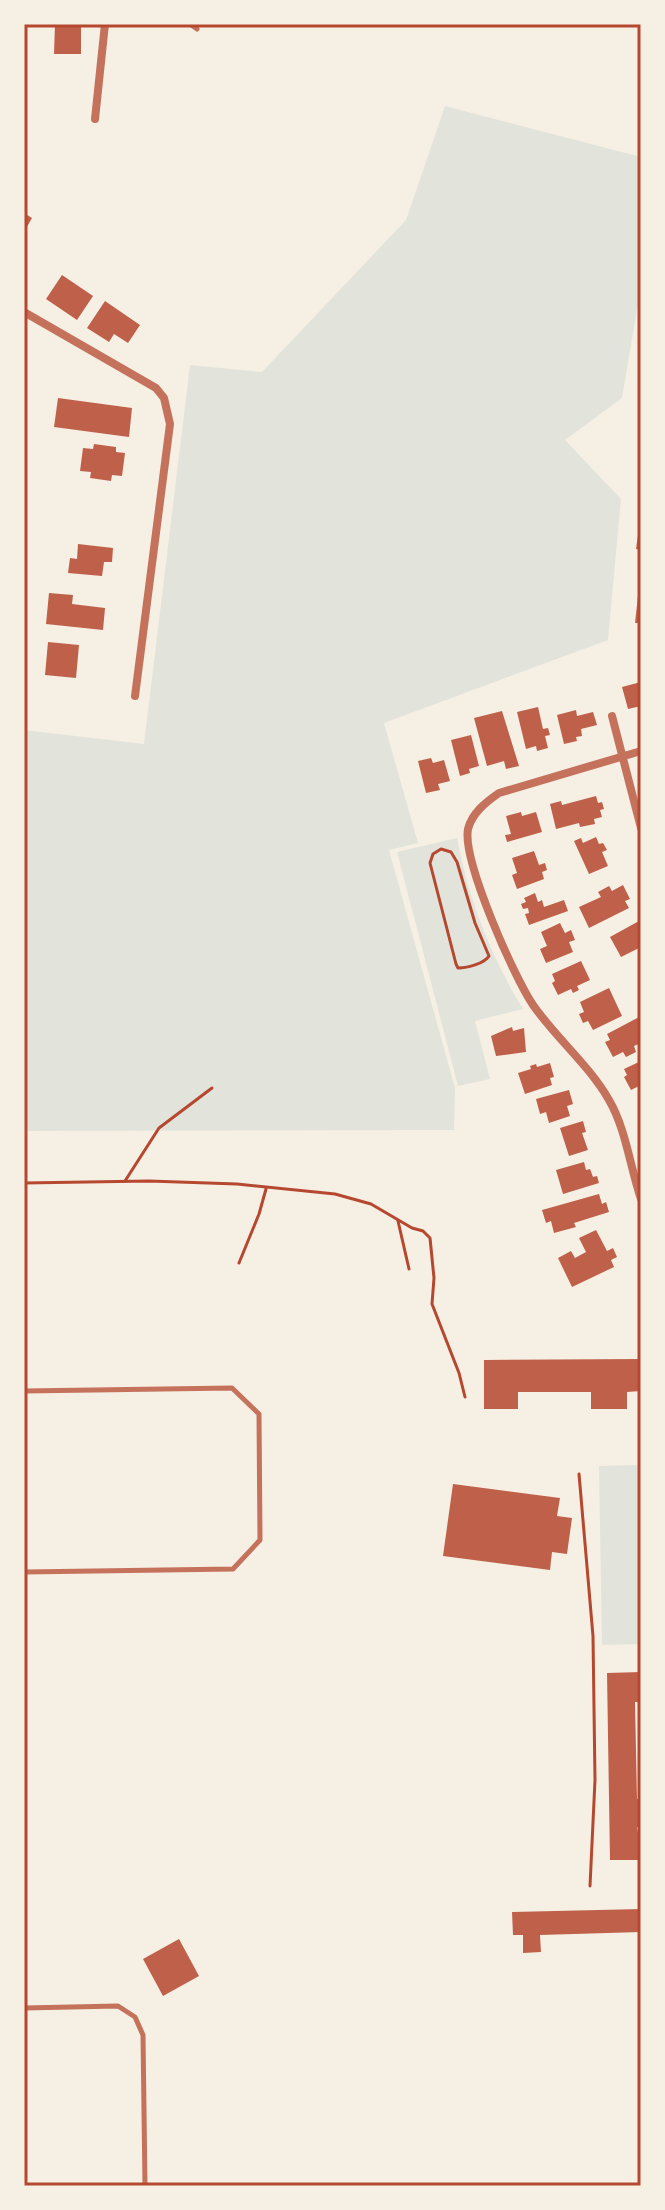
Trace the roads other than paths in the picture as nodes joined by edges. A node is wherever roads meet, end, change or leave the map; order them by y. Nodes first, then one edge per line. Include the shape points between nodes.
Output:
1 (105, 24) edge
2 (190, 24) edge
3 (197, 29) dead end
4 (95, 119) dead end
5 (24, 312) edge
6 (135, 696) dead end
7 (612, 716) dead end
8 (641, 751) edge
9 (621, 758) junction
10 (641, 828) edge
11 (641, 1199) edge
12 (24, 1391) edge
13 (24, 1572) edge
14 (24, 2008) edge
15 (145, 2186) edge

1 - 4 street
2 - 3 lane
5 - 6 street via 156,388 169,410
7 - 9 street
8 - 9 street
9 - 10 street
9 - 11 street via 499,793 482,805 467,837 512,967 535,1007 610,1101
12 - 13 lane via 232,1388 259,1414 260,1540 233,1569
14 - 15 lane via 118,2006 135,2017 143,2035

